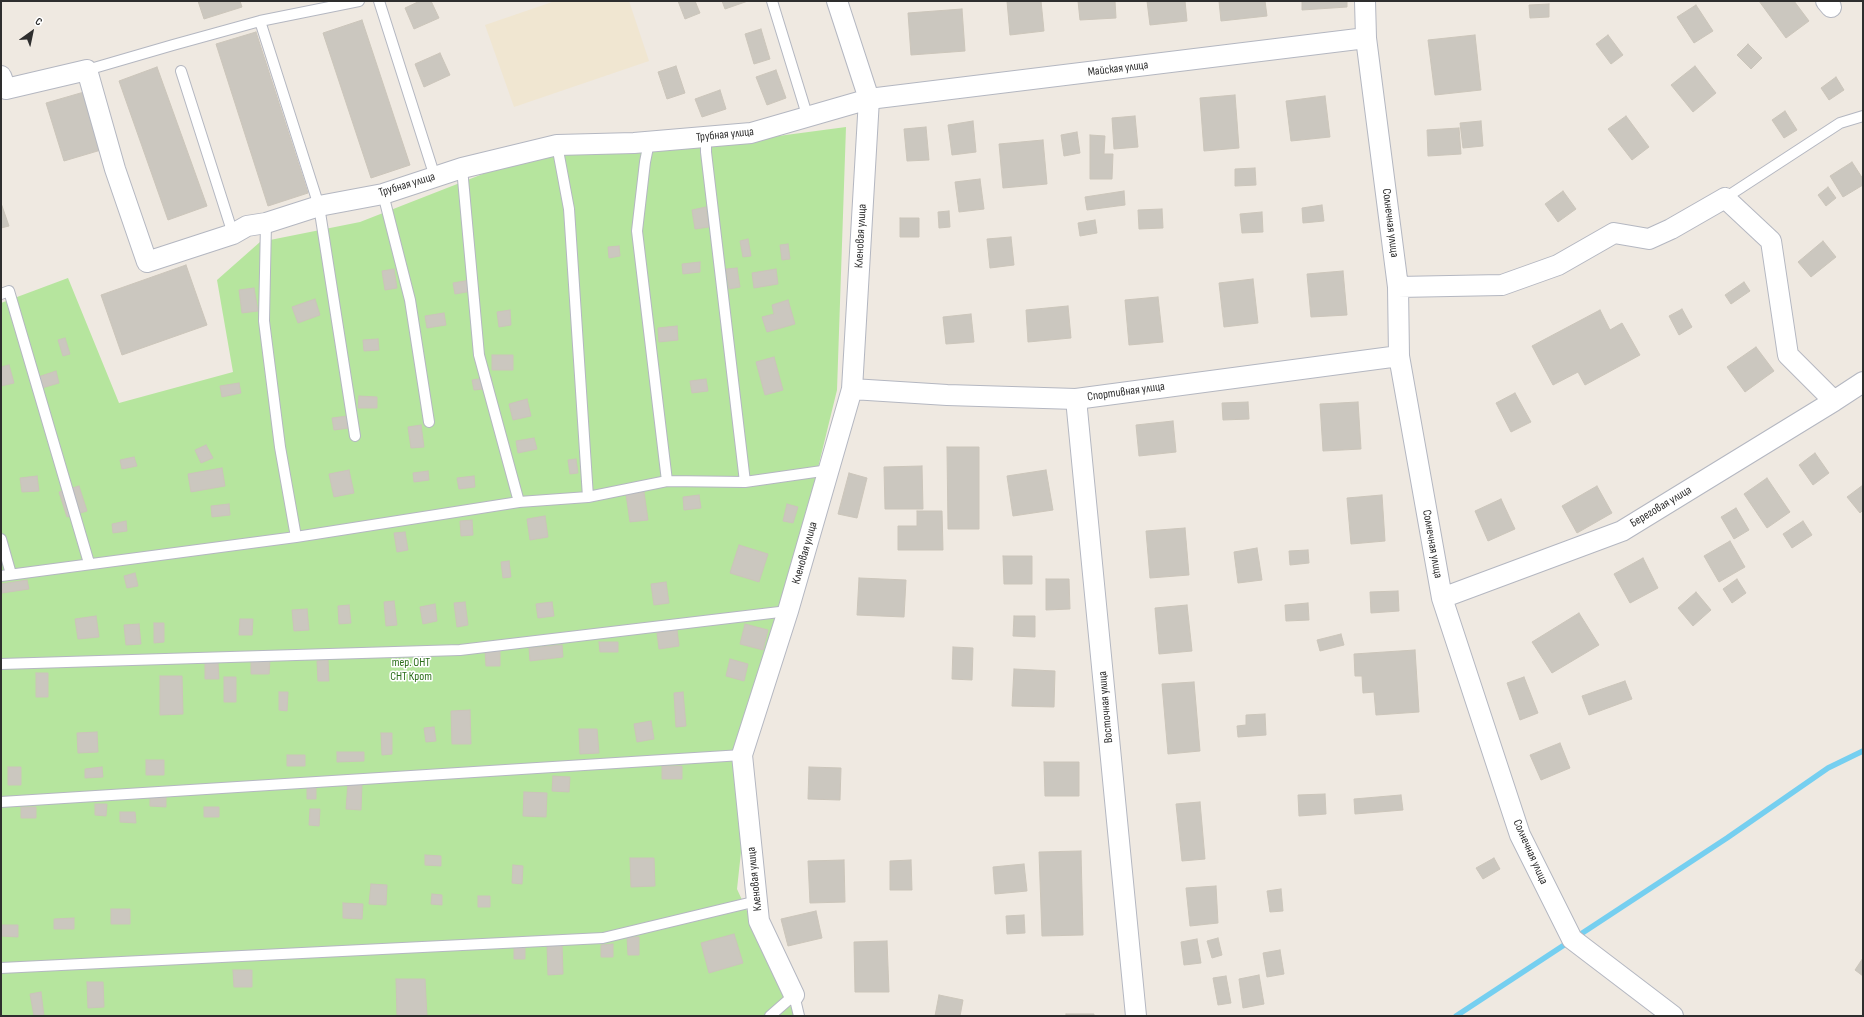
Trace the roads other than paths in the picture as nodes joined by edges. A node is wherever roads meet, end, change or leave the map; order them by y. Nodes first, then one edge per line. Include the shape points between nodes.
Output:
1 (359, 1) edge
2 (379, 1) edge
3 (772, 1) edge
4 (837, 1) edge
5 (1365, 1) edge
6 (260, 21) junction
7 (1366, 38) junction
8 (87, 70) junction
9 (181, 71) dead end
10 (3, 85) edge
11 (869, 99) junction
12 (1863, 116) edge
13 (808, 118) junction
14 (706, 137) junction
15 (649, 142) junction
16 (557, 145) junction
17 (462, 168) junction
18 (436, 176) junction
19 (383, 194) junction
20 (1724, 198) junction
21 (319, 206) junction
22 (266, 224) junction
23 (233, 234) junction
24 (1398, 286) junction
25 (1, 294) edge
26 (1399, 356) junction
27 (1863, 382) edge
28 (852, 390) junction
29 (1076, 398) junction
30 (1834, 401) junction
31 (429, 422) dead end
32 (355, 436) dead end
33 (829, 470) junction
34 (667, 481) junction
35 (745, 482) junction
36 (588, 497) junction
37 (519, 502) junction
38 (296, 536) junction
39 (1, 539) edge
40 (89, 563) junction
41 (6, 575) edge
42 (1442, 598) junction
43 (788, 611) junction
44 (1, 664) edge
45 (742, 755) junction
46 (1, 802) edge
47 (757, 901) junction
48 (1, 968) edge
49 (794, 995) junction
50 (770, 1016) edge
51 (799, 1016) edge
52 (1136, 1016) edge
53 (1673, 1016) edge

1 - 6 lane
2 - 18 lane
3 - 13 lane
4 - 11 street
5 - 7 street, Солнечная улица
6 - 8 lane
6 - 21 lane
7 - 11 street, Майская улица
7 - 24 street, Солнечная улица
8 - 10 street
8 - 23 street, Трубная улица via 115,169 147,262
9 - 23 lane
11 - 13 street, Трубная улица
11 - 28 street, Кленовая улица
12 - 20 lane via 1840,123
13 - 14 street, Трубная улица via 751,133
14 - 15 street, Трубная улица
14 - 35 lane
15 - 16 street, Трубная улица
15 - 34 lane via 637,231
16 - 17 street, Трубная улица
16 - 36 lane via 569,209
17 - 18 street, Трубная улица
17 - 37 lane via 479,355
18 - 19 street, Трубная улица
19 - 21 street, Трубная улица
19 - 31 lane via 410,300
20 - 24 street via 1649,239 1614,233 1558,265 1502,285
20 - 30 street via 1771,241 1788,355
21 - 22 street, Трубная улица
21 - 32 lane
22 - 23 street, Трубная улица via 247,226
22 - 38 lane via 264,321 280,447
24 - 26 street, Солнечная улица
25 - 40 lane via 9,291
26 - 29 street, Спортивная улица
26 - 42 street, Солнечная улица
27 - 30 street, Береговая улица
28 - 29 street, Спортивная улица
28 - 33 street, Кленовая улица
29 - 52 street, Восточная улица
30 - 42 street, Береговая улица via 1622,531
33 - 35 lane
33 - 43 street, Кленовая улица
34 - 35 lane
34 - 36 lane
36 - 37 lane
37 - 38 lane
38 - 40 lane
39 - 41 lane
40 - 41 lane
42 - 53 street, Солнечная улица via 1520,835 1572,939
43 - 44 lane via 460,650
43 - 45 street, Кленовая улица
45 - 46 lane
45 - 47 street, Кленовая улица
47 - 48 lane via 603,938
47 - 49 street, Кленовая улица via 759,921
49 - 50 lane
49 - 51 lane

